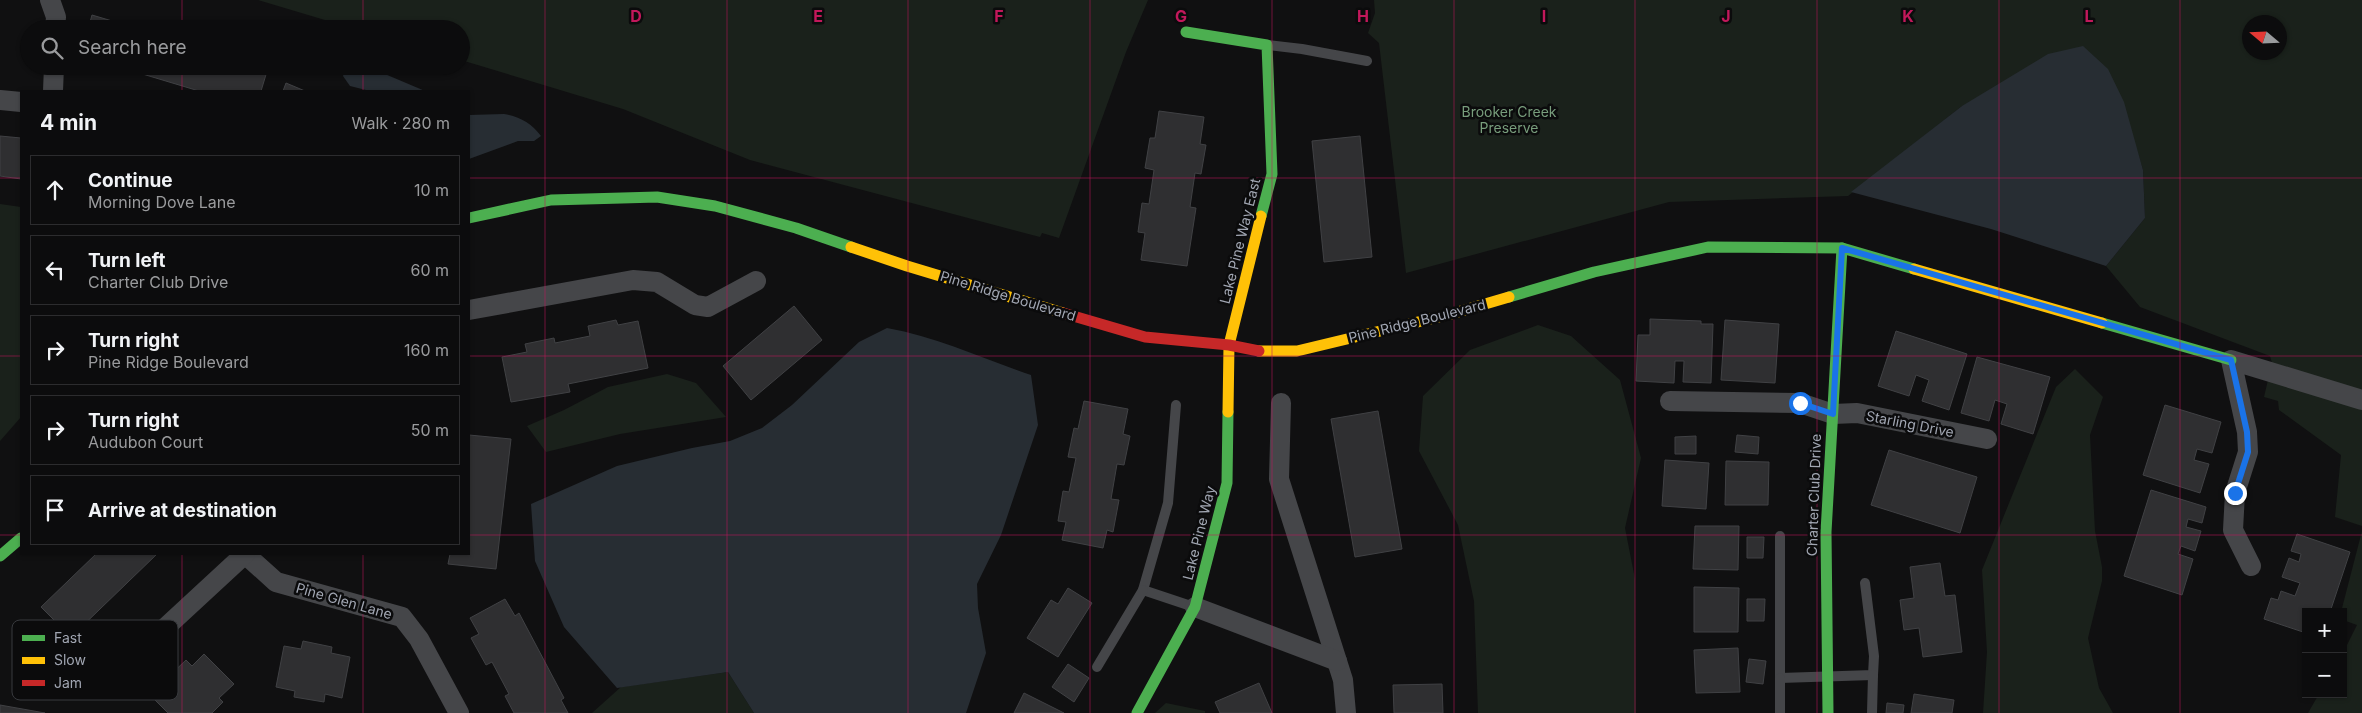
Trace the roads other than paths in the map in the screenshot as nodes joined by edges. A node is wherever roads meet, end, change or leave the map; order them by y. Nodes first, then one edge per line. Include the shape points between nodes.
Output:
1 (50, 0) edge
2 (56, 20) edge
3 (1186, 32) dead end
4 (1267, 44) junction
5 (1367, 61) dead end
6 (54, 75) edge
7 (53, 90) edge
8 (0, 100) edge
9 (20, 102) edge
10 (470, 218) edge
11 (1842, 248) junction
12 (756, 281) dead end
13 (470, 310) edge
14 (1229, 345) junction
15 (2231, 360) junction
16 (2362, 400) edge
17 (1670, 401) dead end
18 (1281, 403) dead end
19 (1176, 405) dead end
20 (1833, 414) junction
21 (1987, 440) dead end
22 (1780, 536) dead end
23 (20, 539) edge
24 (244, 555) edge
25 (246, 555) edge
26 (0, 556) edge
27 (2251, 566) dead end
28 (1865, 583) dead end
29 (1143, 590) junction
30 (1195, 608) junction
31 (174, 620) edge
32 (1337, 661) junction
33 (1096, 668) dead end
34 (1873, 674) junction
35 (1828, 676) junction
36 (1780, 678) junction
37 (459, 713) edge
38 (1137, 713) edge
39 (1346, 713) edge
40 (1780, 713) edge
41 (1828, 713) edge
42 (1872, 713) edge

1 - 2 street
3 - 4 street
4 - 5 lane
4 - 14 street, Lake Pine Way East via 1272,174
6 - 7 street
8 - 9 street
10 - 14 street, Pine Ridge Boulevard via 551,200 657,197 715,206 796,228 1102,326 1145,337
11 - 14 street, Pine Ridge Boulevard via 1708,246 1594,272 1450,314 1297,350 1266,352
11 - 15 street, Pine Ridge Boulevard
11 - 20 street, Charter Club Drive
12 - 13 street via 708,307 695,305 657,282 633,280
14 - 30 street, Lake Pine Way via 1227,483
15 - 16 street, Pine Ridge Boulevard
15 - 27 street via 2247,432 2248,452 2235,493 2233,530
17 - 20 street, Starling Drive via 1800,403
18 - 32 street via 1279,479
19 - 29 lane via 1168,503
20 - 21 street, Starling Drive via 1857,414
20 - 35 street, Charter Club Drive via 1826,532
22 - 36 lane
23 - 26 street
24 - 31 street, Pine Glen Lane
25 - 37 street, Pine Glen Lane via 276,582 402,617 419,638
28 - 34 lane via 1874,656
29 - 30 lane
29 - 33 lane
30 - 32 street
30 - 38 street, Lake Pine Way
32 - 39 street via 1343,680
34 - 35 lane
34 - 42 lane
35 - 36 lane
35 - 41 street, Charter Club Drive
36 - 40 lane

